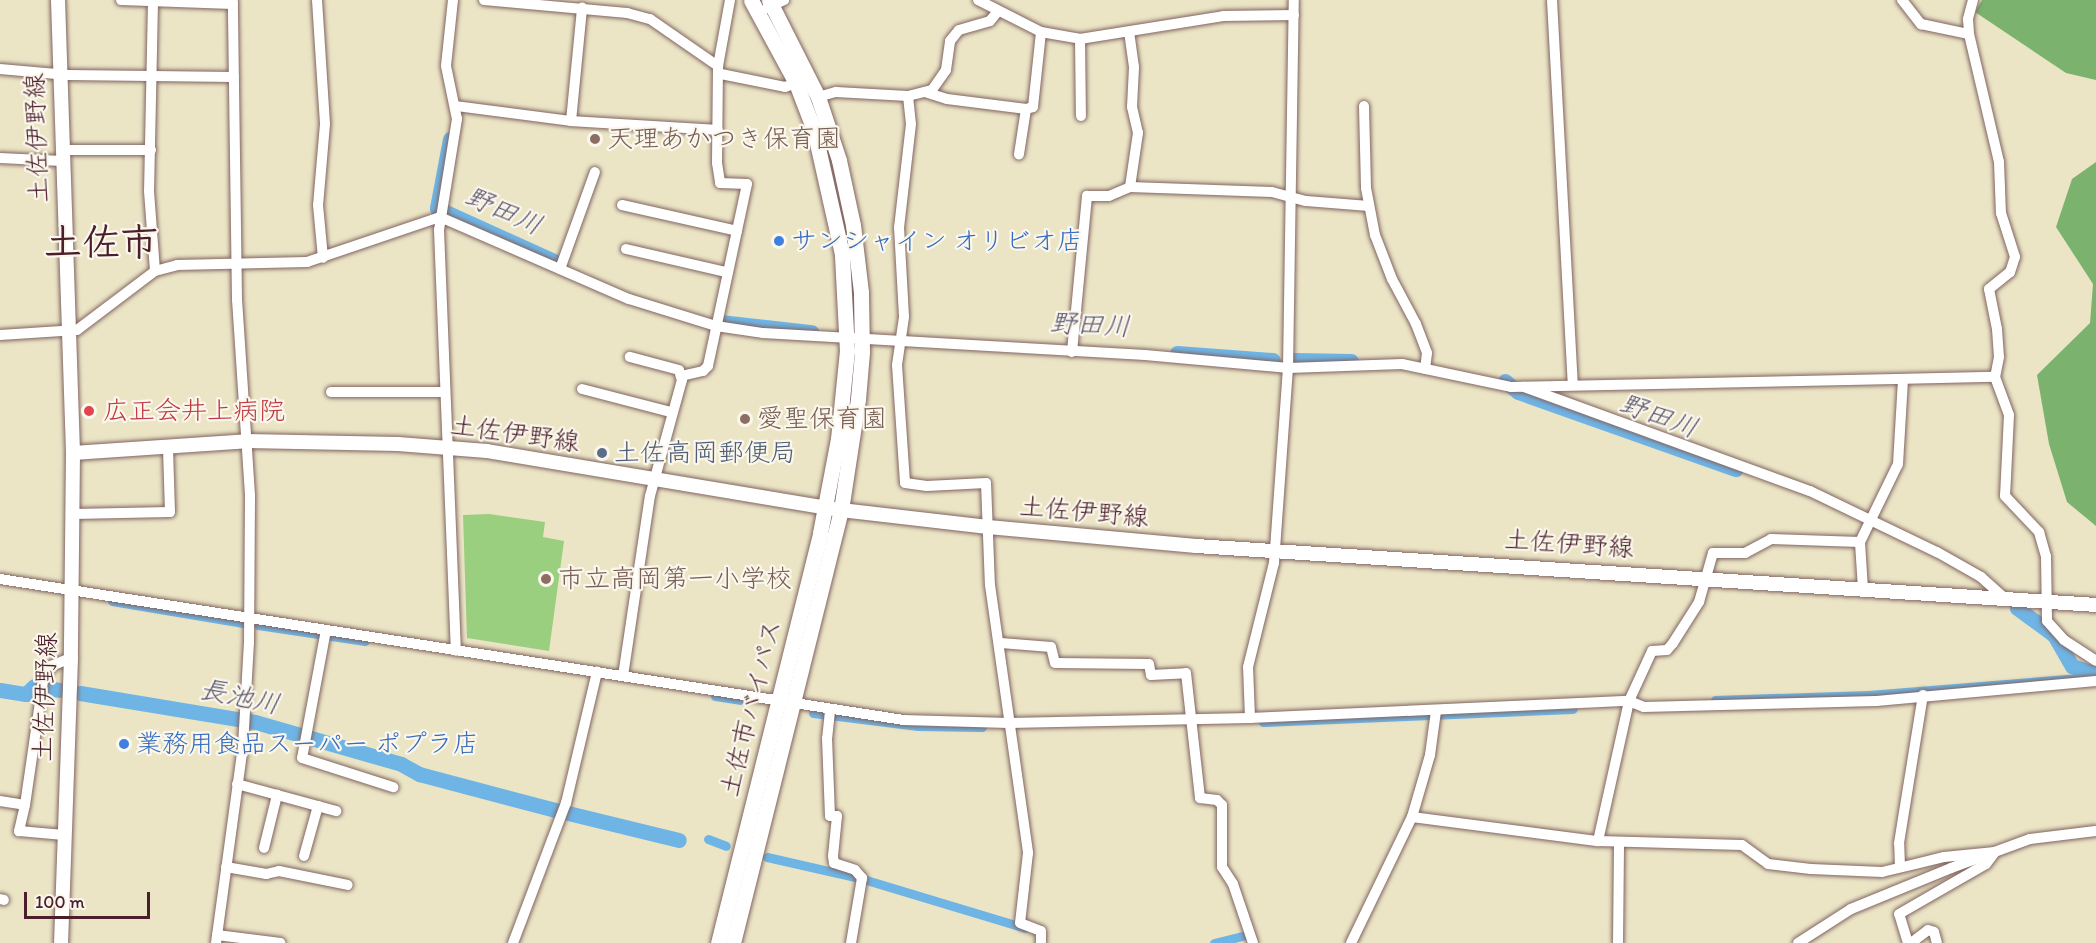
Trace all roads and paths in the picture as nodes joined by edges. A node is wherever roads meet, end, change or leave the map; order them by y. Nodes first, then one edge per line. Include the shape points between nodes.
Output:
1 (58, 0) edge
2 (121, 0) edge
3 (317, 0) edge
4 (453, 0) edge
5 (484, 0) edge
6 (500, 0) edge
7 (730, 0) edge
8 (978, 0) edge
9 (1294, 0) edge
10 (1552, 0) edge
11 (1902, 0) edge
12 (1973, 0) edge
13 (153, 2) junction
14 (233, 2) edge
15 (767, 4) edge
16 (991, 6) edge
17 (582, 8) junction
18 (1294, 15) junction
19 (1041, 32) junction
20 (1129, 32) junction
21 (1969, 34) junction
22 (1080, 39) junction
23 (0, 69) edge
24 (719, 70) junction
25 (59, 71) junction
26 (154, 75) junction
27 (234, 77) junction
28 (796, 83) junction
29 (925, 92) junction
30 (908, 96) junction
31 (818, 97) junction
32 (456, 106) junction
33 (1364, 106) dead end
34 (1026, 109) junction
35 (1081, 116) dead end
36 (571, 121) junction
37 (718, 130) junction
38 (152, 150) junction
39 (1018, 154) dead end
40 (62, 156) junction
41 (0, 159) edge
42 (596, 172) dead end
43 (1130, 188) junction
44 (1290, 197) junction
45 (622, 205) dead end
46 (1369, 206) junction
47 (440, 213) junction
48 (737, 231) junction
49 (626, 249) dead end
50 (323, 258) junction
51 (236, 262) junction
52 (562, 264) junction
53 (155, 271) junction
54 (726, 272) junction
55 (716, 326) junction
56 (67, 330) junction
57 (0, 335) edge
58 (854, 339) junction
59 (900, 342) junction
60 (1072, 349) junction
61 (630, 357) dead end
62 (1426, 364) junction
63 (1288, 368) junction
64 (681, 376) junction
65 (1995, 377) junction
66 (1904, 381) junction
67 (1573, 383) junction
68 (1518, 387) junction
69 (582, 389) dead end
70 (331, 392) dead end
71 (445, 392) junction
72 (671, 412) junction
73 (247, 441) junction
74 (168, 447) junction
75 (447, 448) junction
76 (73, 453) junction
77 (654, 479) junction
78 (833, 509) junction
79 (73, 514) junction
80 (1870, 524) junction
81 (988, 528) junction
82 (1860, 542) junction
83 (1275, 549) junction
84 (1707, 578) junction
85 (0, 579) edge
86 (73, 588) junction
87 (1863, 589) junction
88 (2008, 601) junction
89 (2048, 603) junction
90 (2096, 605) edge
91 (249, 619) junction
92 (326, 633) junction
93 (1001, 643) junction
94 (456, 651) junction
95 (71, 658) junction
96 (2096, 661) edge
97 (597, 672) junction
98 (624, 676) junction
99 (2096, 681) edge
100 (1923, 695) junction
101 (1629, 701) junction
102 (785, 702) junction
103 (830, 715) junction
104 (1436, 716) junction
105 (1250, 718) junction
106 (1191, 721) junction
107 (1009, 726) junction
108 (237, 784) junction
109 (393, 787) dead end
110 (277, 795) junction
111 (0, 801) edge
112 (25, 805) junction
113 (318, 806) junction
114 (336, 811) dead end
115 (1412, 817) junction
116 (2096, 831) edge
117 (64, 835) junction
118 (1598, 841) junction
119 (1619, 842) junction
120 (264, 848) dead end
121 (1995, 852) junction
122 (304, 856) dead end
123 (226, 867) junction
124 (1900, 867) junction
125 (348, 885) dead end
126 (217, 939) edge
127 (61, 943) edge
128 (280, 943) edge
129 (513, 943) edge
130 (717, 943) edge
131 (733, 943) edge
132 (851, 943) edge
133 (1041, 943) edge
134 (1253, 943) edge
135 (1351, 943) edge
136 (1618, 943) edge
137 (1798, 943) edge
138 (1910, 943) edge
139 (1937, 943) edge

1 - 25 main road, 土佐伊野線
2 - 13 street
3 - 50 street via 325,124 318,205
4 - 32 street via 444,47
5 - 6 street
6 - 17 street
7 - 24 street
8 - 16 street
9 - 18 street
10 - 67 street
11 - 21 street via 1921,24
12 - 21 street
13 - 14 street
13 - 26 street
14 - 27 street
15 - 28 highway, 土佐市バイパス
15 - 31 highway, 土佐市バイパス
16 - 19 street
16 - 29 street via 990,21 959,30 950,41 946,70 932,90
17 - 24 street via 650,19
17 - 36 street
18 - 20 street via 1223,16
18 - 44 street
19 - 22 street
19 - 34 street via 1033,107
20 - 22 street
20 - 43 street via 1134,67 1132,107 1138,133
21 - 65 street via 1999,162 2001,213 2014,257 2010,272 1989,289 1999,357
22 - 35 street
23 - 25 street
24 - 28 street via 785,87
24 - 37 street
25 - 26 street via 68,75
25 - 40 main road, 土佐伊野線
26 - 27 street
26 - 38 street
27 - 51 street
28 - 58 highway, 土佐市バイパス via 814,130 833,201
29 - 30 street
29 - 34 street via 947,99
30 - 31 street via 836,92
30 - 59 street via 911,124 899,227 905,270
31 - 58 highway, 土佐市バイパス via 839,160 853,225 861,292
32 - 36 street
32 - 47 street
33 - 46 street
34 - 39 street
36 - 37 street
37 - 48 street via 720,183 747,184
38 - 40 street
38 - 53 street via 149,191
40 - 41 street
40 - 56 main road, 土佐伊野線
42 - 52 street
43 - 44 street via 1272,192
43 - 60 street via 1109,196 1087,196
44 - 46 street
44 - 63 street
45 - 48 street
46 - 62 street via 1388,270 1416,324
47 - 50 street
47 - 52 street
47 - 71 street
48 - 54 street
49 - 54 street
50 - 51 street
51 - 53 street via 177,265
51 - 73 street
52 - 55 street via 629,299
53 - 56 street via 85,326
54 - 55 street
55 - 58 street
55 - 64 street via 708,366
56 - 57 street
56 - 76 main road, 土佐伊野線
58 - 59 street
58 - 78 highway, 土佐市バイパス
59 - 60 street
59 - 81 street via 897,364 905,483 986,483
60 - 63 street
61 - 64 street via 679,370
62 - 63 street
62 - 68 street
63 - 83 street
64 - 72 street
65 - 66 street
65 - 89 street via 2009,415 2006,496 2040,532 2046,556
66 - 67 street
66 - 80 street via 1900,456
67 - 68 street
68 - 80 street via 1810,491
69 - 72 street
70 - 71 street
71 - 75 street
72 - 77 street
73 - 74 main road, 土佐伊野線
73 - 75 main road, 土佐伊野線
73 - 91 street
74 - 76 main road, 土佐伊野線
74 - 79 street via 170,512
75 - 77 main road, 土佐伊野線
75 - 94 street
76 - 79 main road, 土佐伊野線
77 - 78 main road, 土佐伊野線
77 - 98 street
78 - 81 main road, 土佐伊野線
78 - 102 highway, 土佐市バイパス
79 - 86 main road, 土佐伊野線
80 - 82 street
80 - 88 street via 1981,577
81 - 83 main road, 土佐伊野線
81 - 93 street via 990,585
82 - 84 street via 1771,540 1745,553 1716,551
82 - 87 street
83 - 84 main road, 土佐伊野線
83 - 105 street via 1248,667
84 - 87 main road, 土佐伊野線
84 - 101 street via 1699,602 1673,643 1666,650 1652,651
85 - 86 street
86 - 91 street
86 - 95 main road, 土佐伊野線
87 - 88 main road, 土佐伊野線
88 - 89 main road, 土佐伊野線
89 - 90 main road, 土佐伊野線
89 - 96 street via 2047,621 2064,640
91 - 92 street
91 - 108 street via 245,721
92 - 94 street
92 - 109 street via 303,758
93 - 106 street via 1051,647 1055,663 1149,664 1151,675 1186,673
93 - 107 street
94 - 97 street
95 - 112 street via 51,666 43,681
95 - 117 main road, 土佐伊野線
97 - 98 street
97 - 129 street via 566,803
98 - 102 street
99 - 100 street
100 - 101 street via 1875,701 1644,707
100 - 124 street via 1899,843
101 - 104 street
101 - 118 street
102 - 103 street
102 - 130 highway, 土佐市バイパス
102 - 131 highway, 土佐市バイパス
103 - 107 street
103 - 132 street via 830,816 837,816 834,863 855,870 862,878
104 - 105 street
104 - 115 street
105 - 106 street
106 - 107 street
106 - 134 street via 1200,798 1218,800 1222,805 1222,867 1233,884
107 - 133 street via 1028,853 1020,923 1041,931
108 - 110 street
108 - 123 street
110 - 113 street
110 - 120 street
111 - 112 street
112 - 117 street via 19,831
113 - 114 street
113 - 122 street
115 - 118 street
115 - 135 street
116 - 121 street via 2045,835
117 - 127 main road, 土佐伊野線
118 - 119 street
119 - 124 street via 1742,845 1768,864 1811,869 1869,872
119 - 136 street
121 - 124 street
121 - 137 street via 1851,909
121 - 138 street via 1986,864 1899,914
123 - 125 street via 266,874 279,871
123 - 126 street
126 - 128 street
138 - 139 street via 1928,930 1934,932

